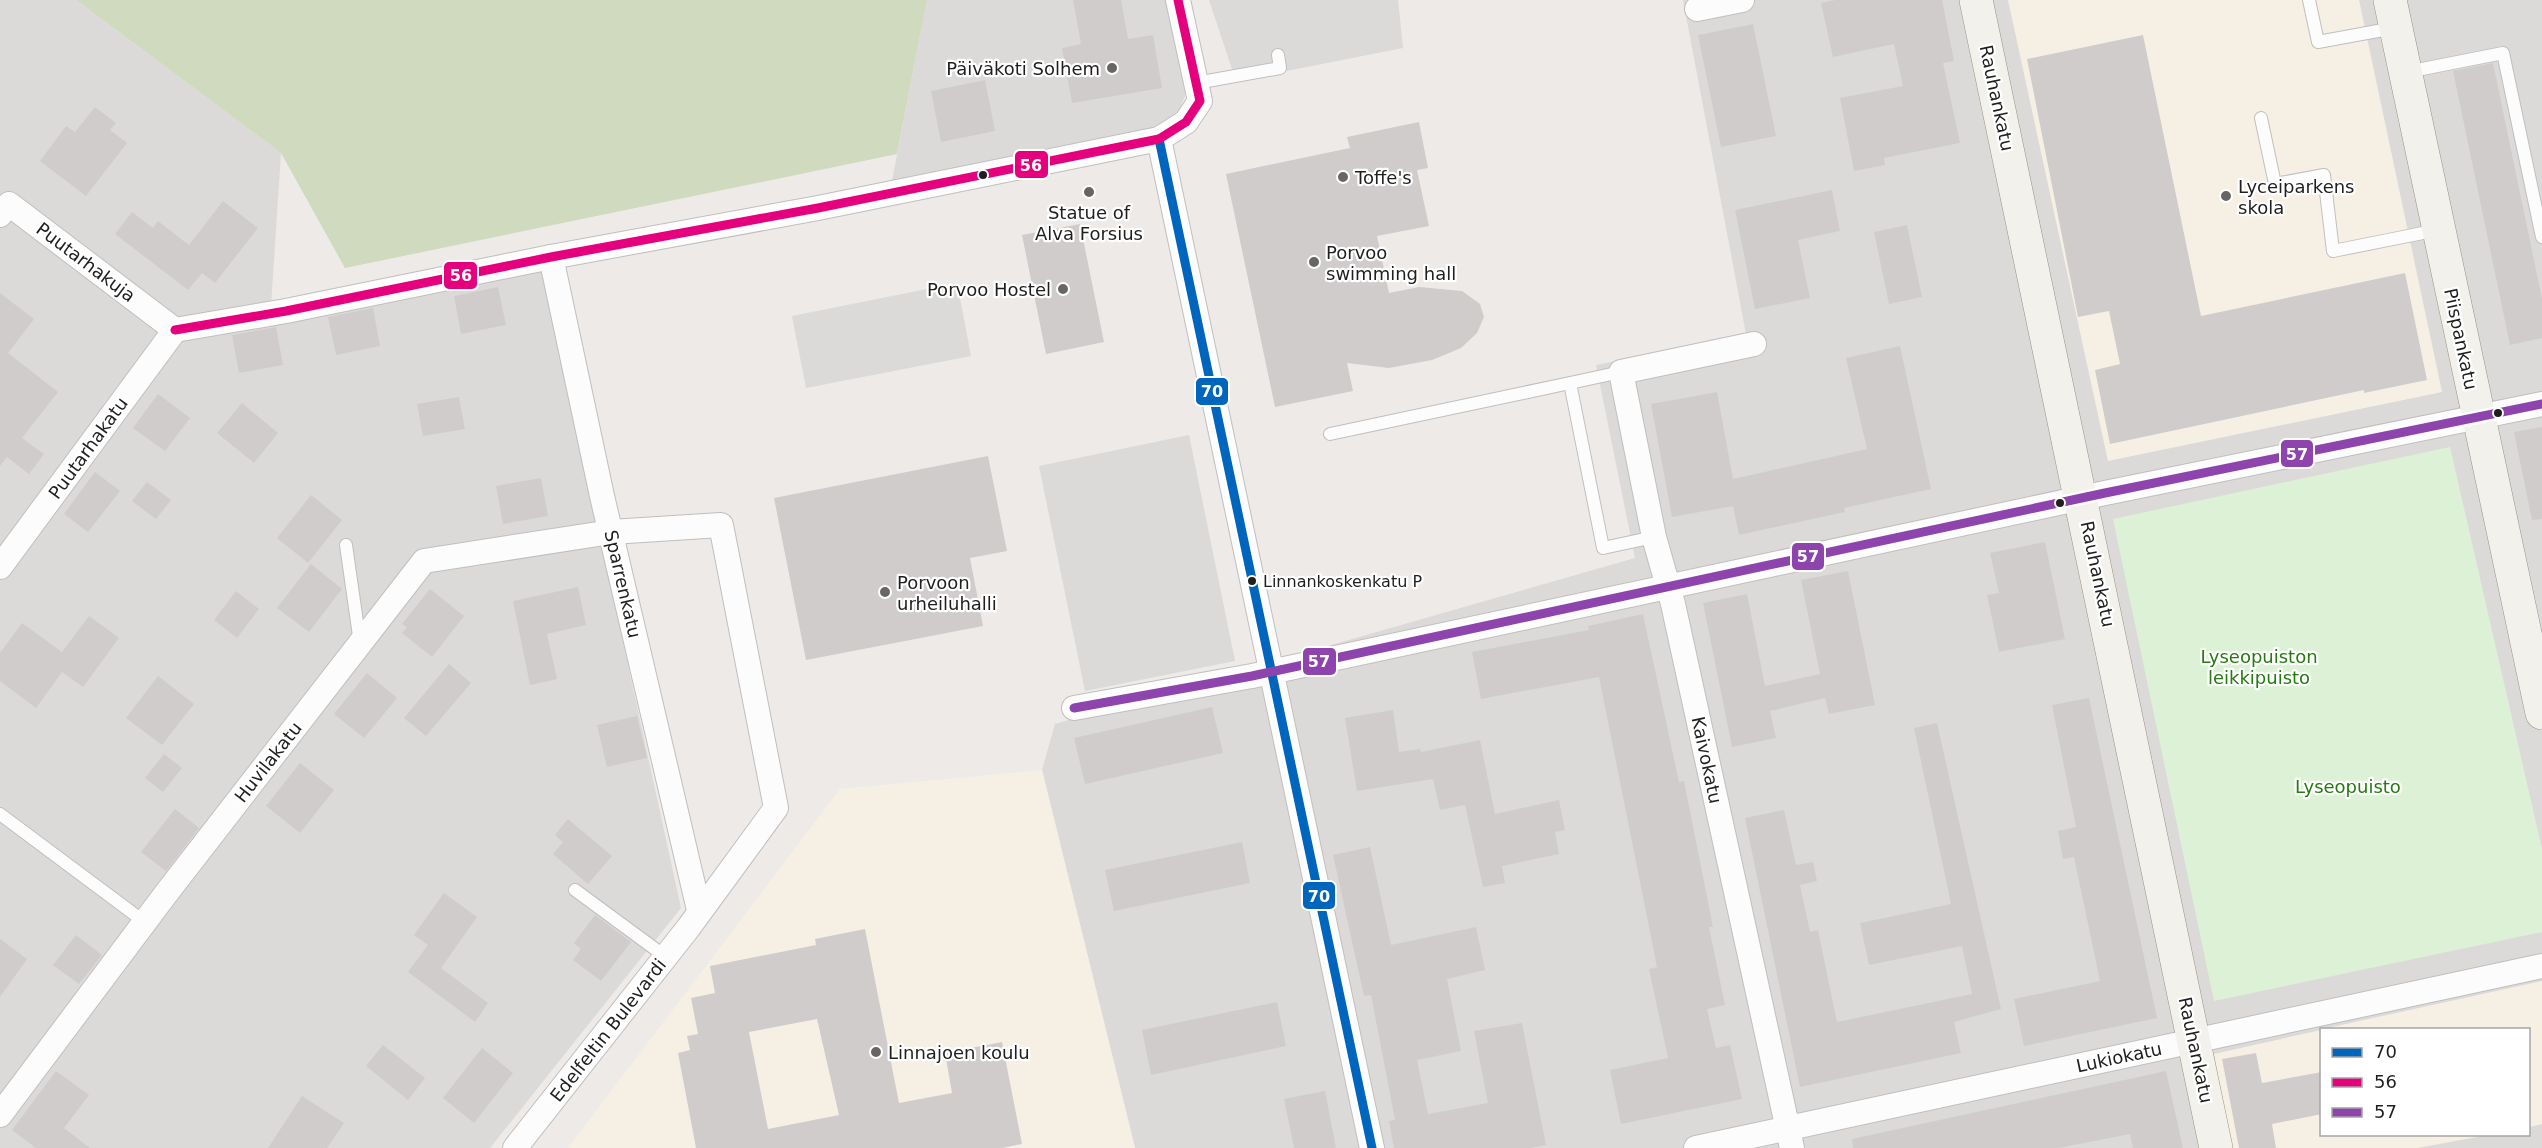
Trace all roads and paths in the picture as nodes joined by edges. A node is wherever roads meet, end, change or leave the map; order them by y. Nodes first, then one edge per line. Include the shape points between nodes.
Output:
1 (1178, 0) edge
2 (1742, 0) edge
3 (1976, 0) edge
4 (2309, 0) edge
5 (1697, 9) dead end
6 (2392, 14) edge
7 (1278, 55) dead end
8 (2404, 72) junction
9 (1196, 83) junction
10 (2261, 118) dead end
11 (1159, 138) junction
12 (0, 215) edge
13 (2438, 230) junction
14 (2542, 237) edge
15 (551, 257) junction
16 (175, 330) junction
17 (1755, 344) dead end
18 (1621, 372) junction
19 (1570, 383) junction
20 (2542, 404) edge
21 (2479, 417) junction
22 (1330, 434) dead end
23 (2082, 498) junction
24 (611, 532) junction
25 (1654, 537) junction
26 (346, 544) dead end
27 (0, 567) edge
28 (1669, 588) junction
29 (360, 644) junction
30 (1272, 671) junction
31 (1074, 708) dead end
32 (2542, 713) edge
33 (0, 814) edge
34 (575, 890) dead end
35 (699, 910) junction
36 (146, 923) junction
37 (666, 957) junction
38 (2542, 966) edge
39 (2194, 1041) junction
40 (0, 1115) edge
41 (1790, 1138) edge
42 (515, 1148) edge
43 (1372, 1148) edge
44 (1696, 1148) edge
45 (2216, 1148) edge

1 - 9 street
2 - 5 street
3 - 23 street, Rauhankatu
4 - 6 lane via 2318,42
6 - 8 street, Piispankatu
7 - 9 lane via 1280,68
8 - 13 street, Piispankatu
8 - 14 lane via 2504,53
9 - 11 street via 1200,101 1196,108 1186,122
10 - 13 lane via 2275,184 2324,175 2333,251
11 - 15 street via 818,208
11 - 30 street
12 - 16 street, Puutarhakuja via 9,204
13 - 21 street, Piispankatu
15 - 16 street via 286,312
15 - 24 street, Sparrenkatu
16 - 27 street, Puutarhakatu
17 - 18 street
18 - 19 lane
18 - 25 street, Kaivokatu
19 - 22 lane
19 - 25 lane via 1603,548
20 - 21 street
21 - 23 street
21 - 32 street, Piispankatu
23 - 28 street
23 - 39 street, Rauhankatu
24 - 29 street, Huvilakatu via 424,561
24 - 35 street, Sparrenkatu
24 - 35 street, Edelfeltin Bulevardi via 721,525 776,807
25 - 28 street, Kaivokatu
26 - 29 lane
28 - 30 street
28 - 41 street, Kaivokatu
29 - 36 street, Huvilakatu
30 - 31 street
30 - 43 street
33 - 36 lane
34 - 37 lane
35 - 37 street, Edelfeltin Bulevardi
36 - 40 street, Huvilakatu
37 - 42 street, Edelfeltin Bulevardi
38 - 39 street, Lukiokatu
39 - 41 street, Lukiokatu
39 - 45 street, Rauhankatu
41 - 44 street, Lukiokatu

